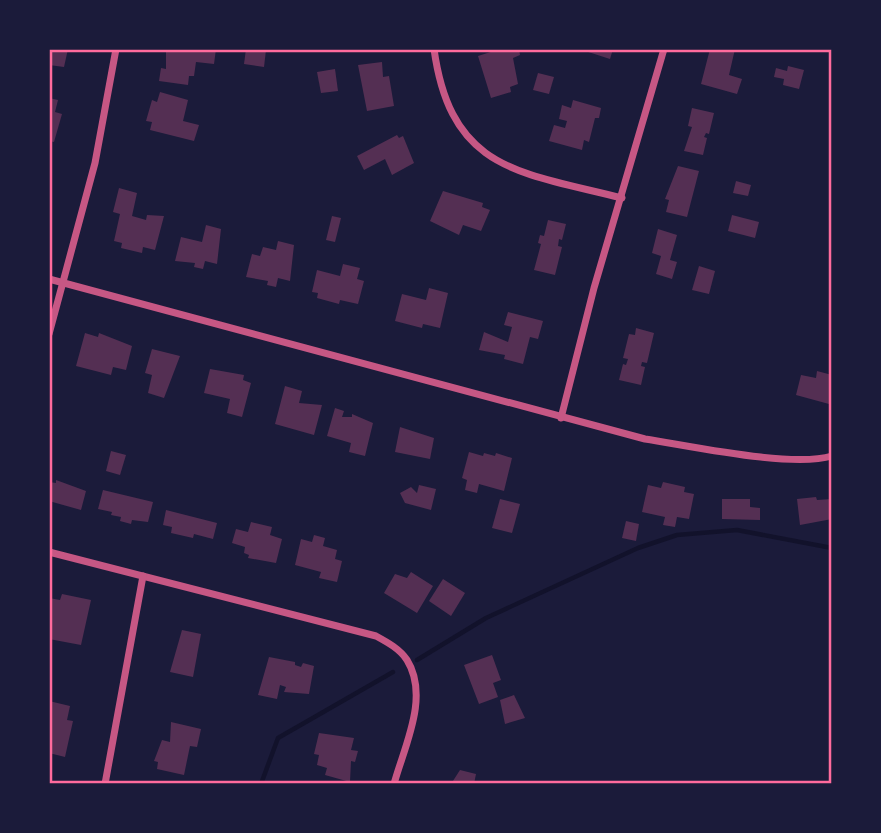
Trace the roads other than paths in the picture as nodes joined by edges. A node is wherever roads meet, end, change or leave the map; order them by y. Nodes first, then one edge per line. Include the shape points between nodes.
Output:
1 (116, 49) edge
2 (434, 49) edge
3 (664, 49) edge
4 (622, 198) junction
5 (49, 279) edge
6 (63, 283) junction
7 (49, 334) edge
8 (561, 418) junction
9 (832, 456) edge
10 (49, 552) edge
11 (143, 576) junction
12 (106, 784) edge
13 (394, 784) edge

1 - 6 street via 95,163
2 - 4 street via 450,115 471,142 500,162 532,175
3 - 4 street
4 - 8 street
5 - 6 street
6 - 7 street
6 - 8 street
8 - 9 street via 645,439 730,453 818,460
10 - 11 street
11 - 12 street
11 - 13 street via 376,636 393,646 407,659 413,676 415,712

